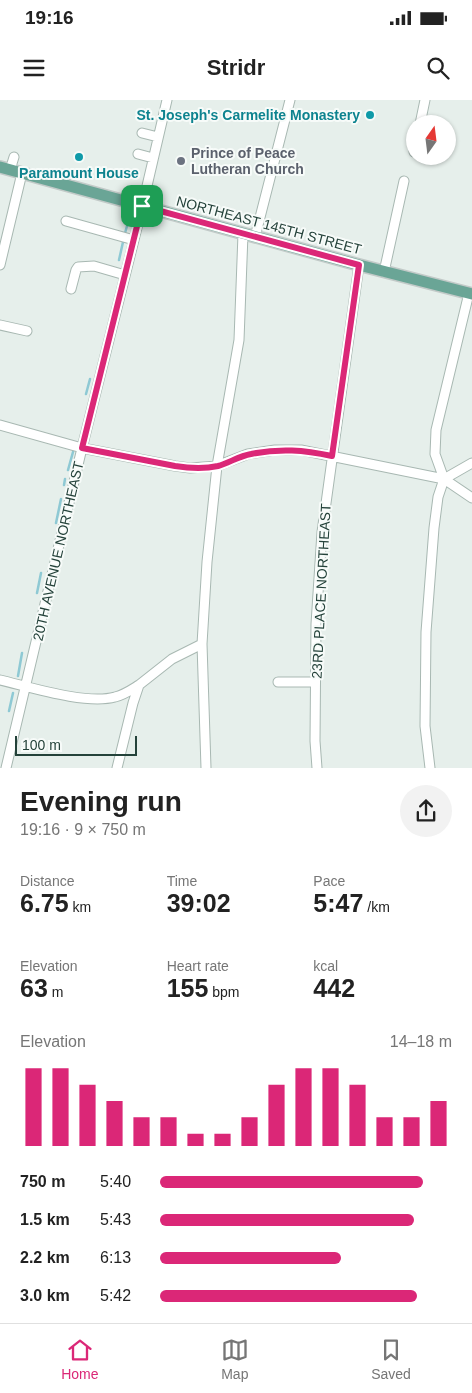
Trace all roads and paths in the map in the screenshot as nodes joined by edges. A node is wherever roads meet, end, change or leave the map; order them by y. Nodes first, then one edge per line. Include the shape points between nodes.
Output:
1 (167, 100) edge
2 (290, 100) edge
3 (424, 100) edge
4 (422, 115) edge
5 (142, 133) dead end
6 (158, 137) junction
7 (138, 154) dead end
8 (14, 157) dead end
9 (153, 158) junction
10 (5, 168) edge
11 (22, 173) junction
12 (404, 181) dead end
13 (142, 206) junction
14 (66, 222) dead end
15 (243, 234) junction
16 (255, 237) junction
17 (134, 240) junction
18 (0, 265) edge
19 (359, 265) junction
20 (384, 272) junction
21 (125, 274) junction
22 (71, 289) dead end
23 (471, 294) edge
24 (0, 324) edge
25 (27, 331) dead end
26 (0, 425) edge
27 (82, 448) junction
28 (332, 456) junction
29 (472, 463) edge
30 (217, 466) junction
31 (444, 479) junction
32 (472, 498) edge
33 (202, 644) junction
34 (0, 680) edge
35 (278, 682) dead end
36 (315, 682) junction
37 (25, 686) junction
38 (139, 686) junction
39 (6, 768) edge
40 (117, 768) edge
41 (206, 768) edge
42 (318, 768) edge
43 (430, 768) edge

1 - 6 street, 20TH AVENUE NORTHEAST via 167,119
2 - 16 street
3 - 4 street
5 - 6 street
6 - 9 street, 20TH AVENUE NORTHEAST
7 - 9 street
8 - 10 street
9 - 13 street, 20TH AVENUE NORTHEAST
10 - 11 main road, NORTHEAST 145TH STREET
11 - 13 main road, NORTHEAST 145TH STREET
11 - 18 street
12 - 20 street
13 - 15 main road, NORTHEAST 145TH STREET
13 - 17 street, 20TH AVENUE NORTHEAST
14 - 17 street
15 - 16 main road, NORTHEAST 145TH STREET
15 - 30 street via 239,340
16 - 19 main road, NORTHEAST 145TH STREET
17 - 21 street, 20TH AVENUE NORTHEAST
19 - 20 main road, NORTHEAST 145TH STREET
19 - 28 street, 23RD PLACE NORTHEAST
20 - 23 main road, NORTHEAST 145TH STREET
21 - 22 street via 94,266 78,267
21 - 27 street, 20TH AVENUE NORTHEAST
23 - 31 street via 436,430 435,454
24 - 25 street
26 - 27 street
27 - 30 street via 175,466
27 - 37 street, 20TH AVENUE NORTHEAST
28 - 30 street via 301,450 275,450 248,454
28 - 31 street
28 - 36 street, 23RD PLACE NORTHEAST via 322,532
29 - 31 street
30 - 33 street via 206,562
31 - 32 street
31 - 43 street via 435,521 426,632 425,726
33 - 38 street via 172,658
33 - 41 street
34 - 37 street
35 - 36 street
36 - 42 street, 23RD PLACE NORTHEAST via 314,741
37 - 38 street via 103,699 121,696
37 - 39 street, 20TH AVENUE NORTHEAST
38 - 40 street

